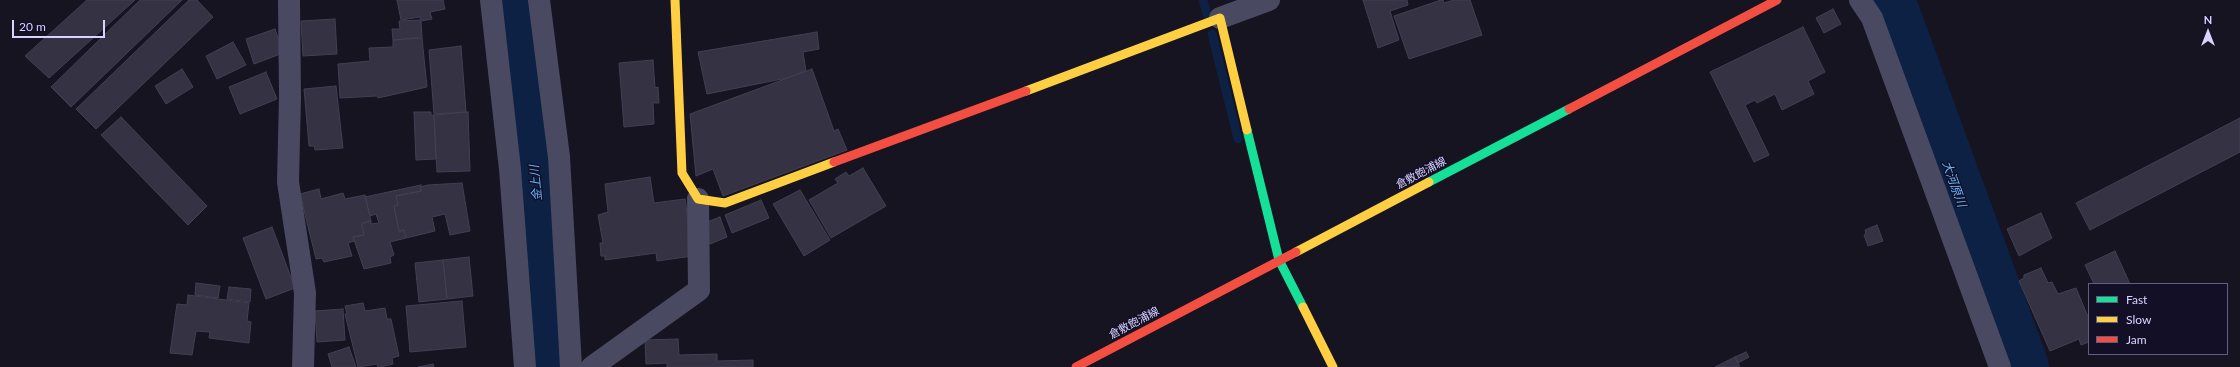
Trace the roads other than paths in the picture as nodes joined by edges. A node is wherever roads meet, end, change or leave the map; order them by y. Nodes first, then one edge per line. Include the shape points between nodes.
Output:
1 (289, 0) edge
2 (491, 0) edge
3 (539, 0) edge
4 (675, 0) edge
5 (1269, 0) edge
6 (1777, 0) edge
7 (1860, 0) edge
8 (1220, 18) junction
9 (698, 199) junction
10 (1280, 260) junction
11 (303, 367) edge
12 (525, 367) edge
13 (571, 367) edge
14 (592, 367) edge
15 (1076, 367) edge
16 (1333, 367) edge
17 (2000, 367) edge

1 - 11 street via 288,182 305,293
2 - 12 street via 510,169
3 - 13 street via 559,157
4 - 9 street via 682,173
5 - 8 street
6 - 10 street, 倉敷飽浦線
7 - 17 street via 1872,18
8 - 9 street via 725,203
8 - 10 street
9 - 14 street via 699,290
10 - 15 street, 倉敷飽浦線
10 - 16 street

